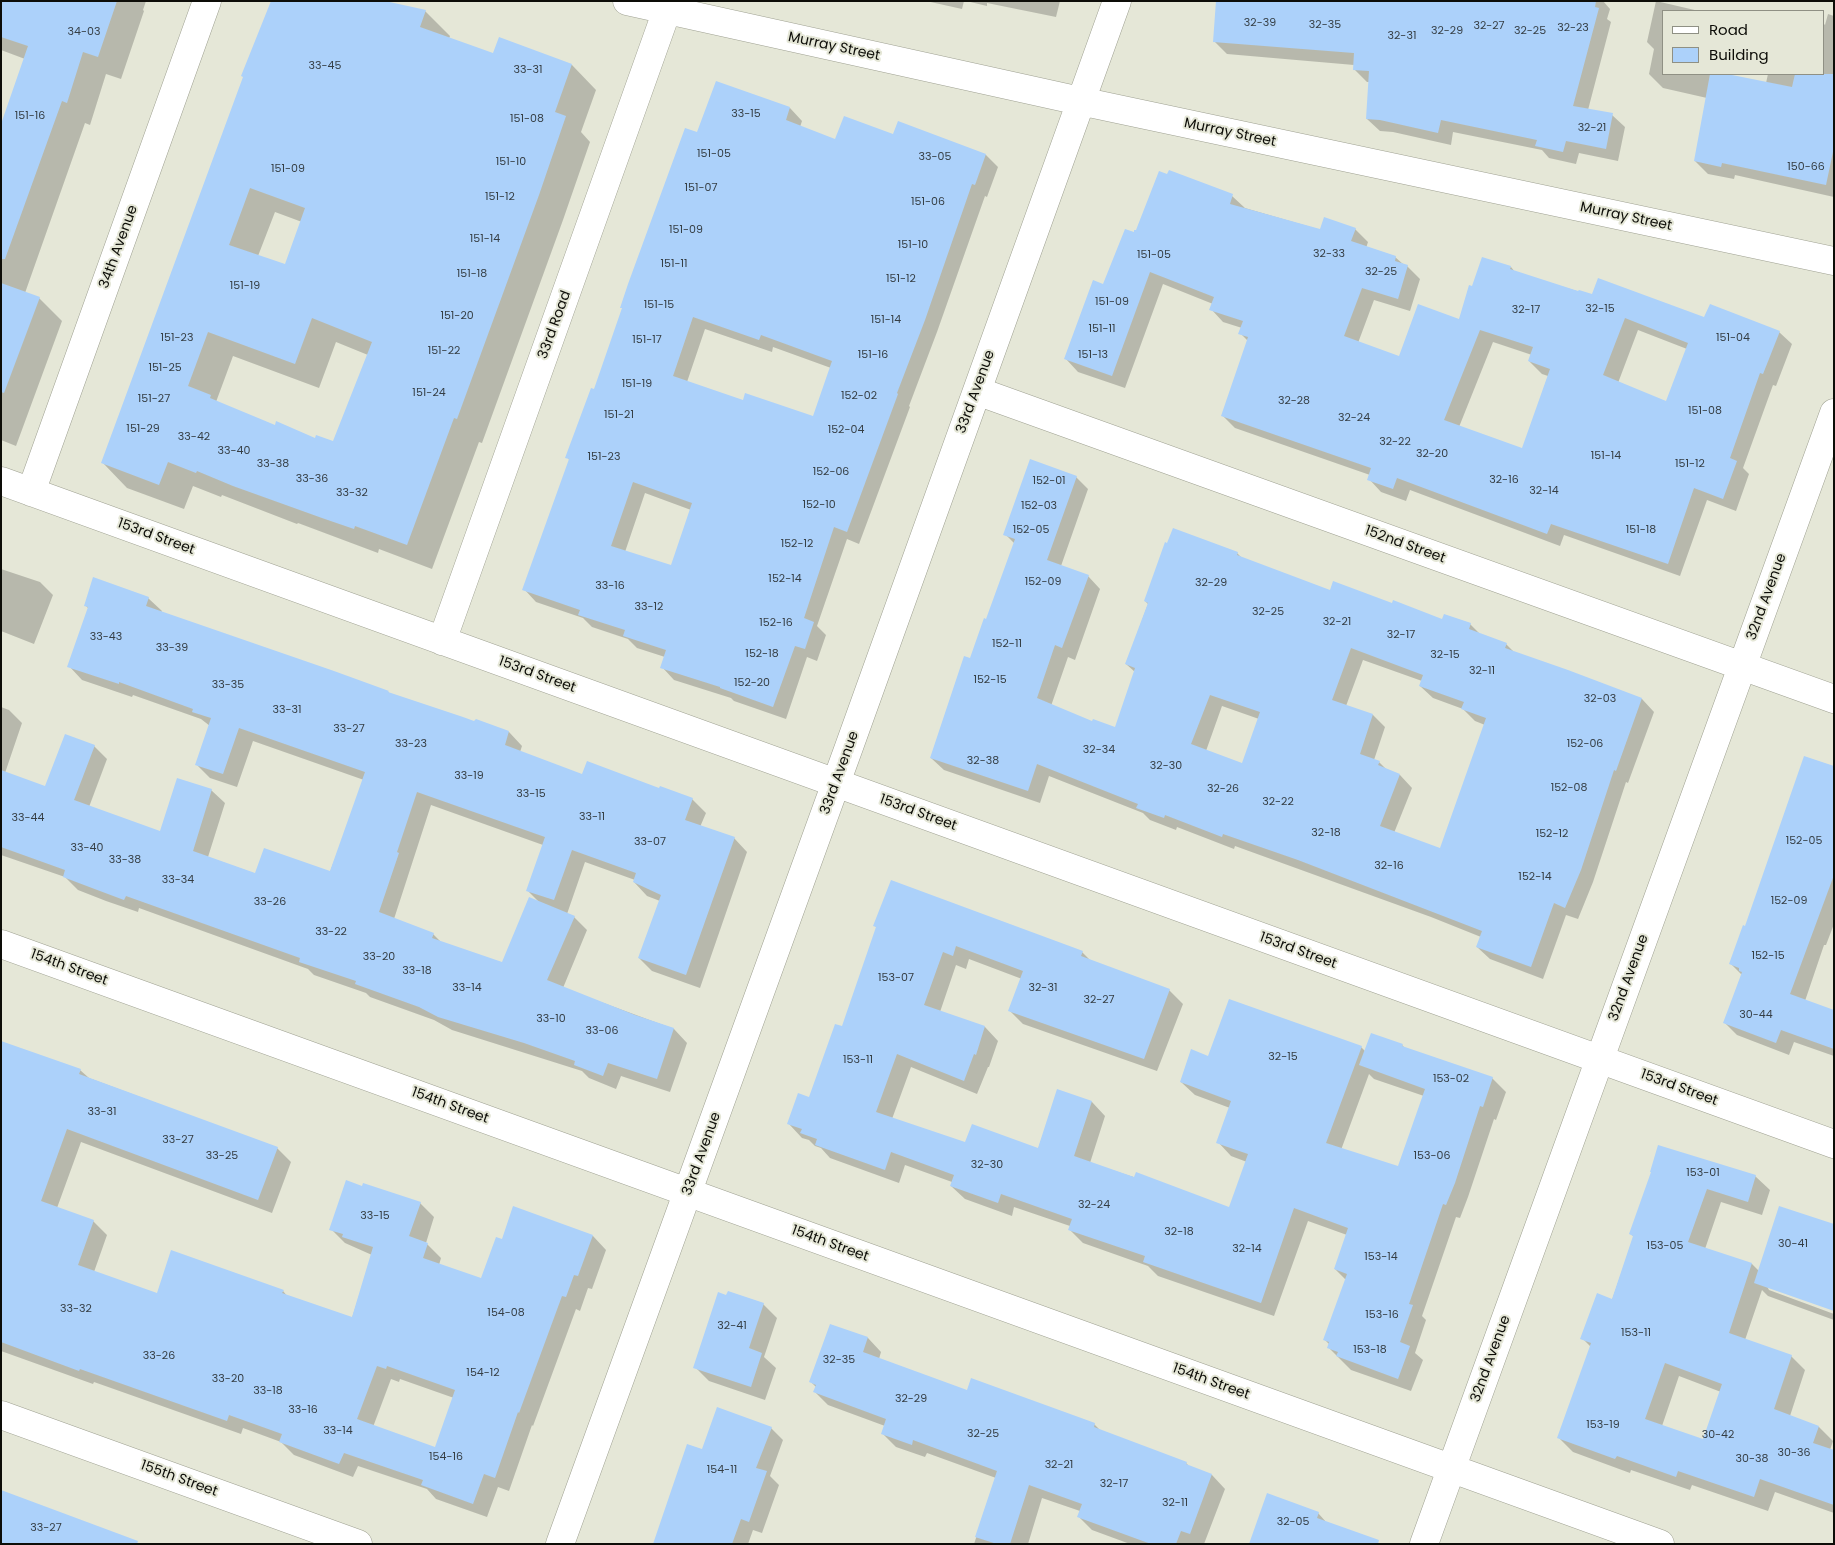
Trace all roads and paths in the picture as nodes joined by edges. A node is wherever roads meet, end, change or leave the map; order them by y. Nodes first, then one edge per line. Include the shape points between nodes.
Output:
1 (207, 1) edge
2 (628, 1) edge
3 (1117, 1) edge
4 (667, 10) junction
5 (1080, 101) junction
6 (1834, 260) edge
7 (976, 391) junction
8 (1834, 413) edge
9 (1, 481) edge
10 (30, 492) junction
11 (442, 641) junction
12 (1742, 666) junction
13 (1834, 699) edge
14 (836, 783) junction
15 (1, 944) edge
16 (1600, 1060) junction
17 (1834, 1144) edge
18 (688, 1192) junction
19 (1, 1414) edge
20 (1451, 1468) junction
21 (358, 1544) edge
22 (560, 1544) edge
23 (1424, 1544) edge
24 (1660, 1544) edge

1 - 10 street, 34th Avenue
2 - 4 street, Murray Street
3 - 5 street, 33rd Avenue
4 - 5 street, Murray Street
4 - 11 street, 33rd Road
5 - 6 street, Murray Street
5 - 7 street, 33rd Avenue
7 - 12 street, 152nd Street
7 - 14 street, 33rd Avenue
8 - 12 street, 32nd Avenue
9 - 10 street, 153rd Street
10 - 11 street, 153rd Street
11 - 14 street, 153rd Street
12 - 13 street, 152nd Street
12 - 16 street, 32nd Avenue
14 - 16 street, 153rd Street
14 - 18 street, 33rd Avenue
15 - 18 street, 154th Street
16 - 17 street, 153rd Street
16 - 20 street, 32nd Avenue
18 - 20 street, 154th Street
18 - 22 street, 33rd Avenue
19 - 21 street, 155th Street
20 - 23 street, 32nd Avenue
20 - 24 street, 154th Street

